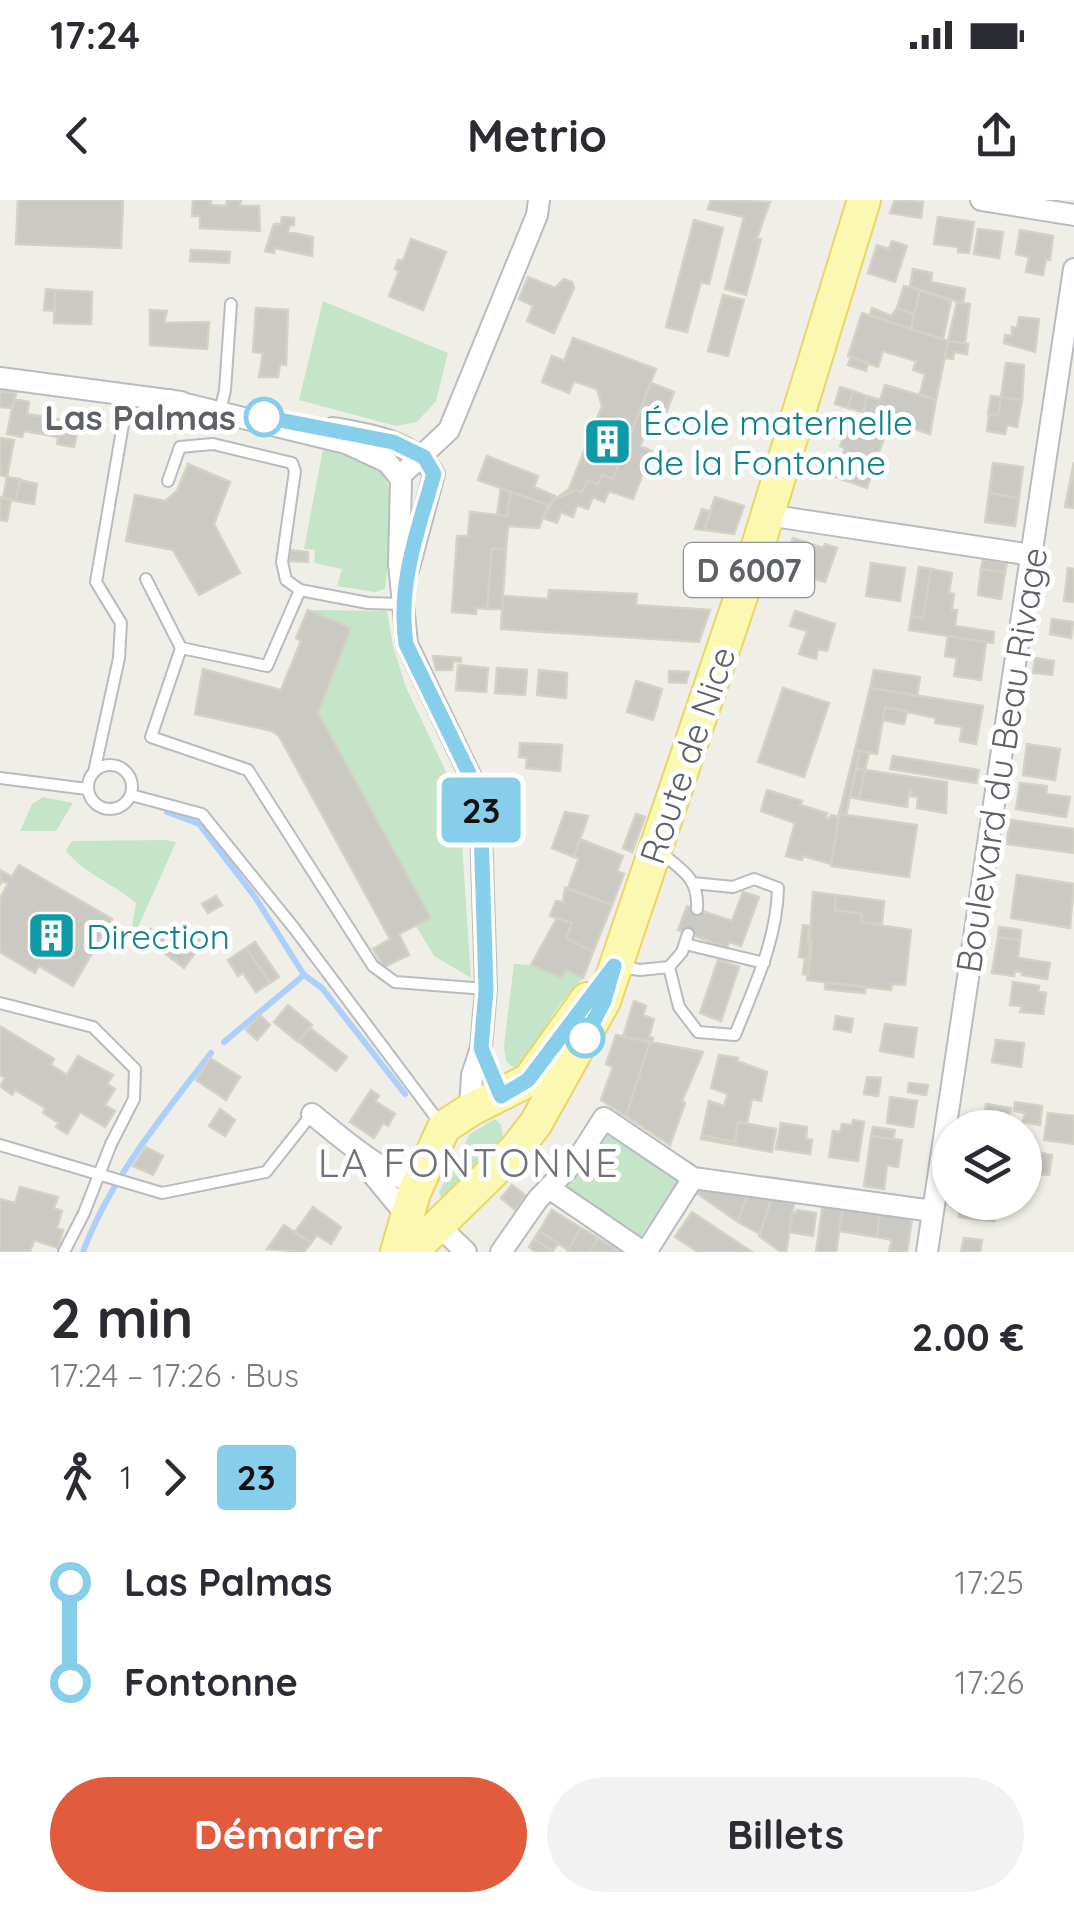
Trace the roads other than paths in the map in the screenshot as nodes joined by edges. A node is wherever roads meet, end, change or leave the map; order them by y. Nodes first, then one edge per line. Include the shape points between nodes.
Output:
1 (540, 200) edge
2 (864, 200) edge
3 (981, 200) edge
4 (1069, 210) edge
5 (1074, 269) edge
6 (231, 304) dead end
7 (0, 378) edge
8 (128, 394) junction
9 (220, 412) junction
10 (424, 457) junction
11 (400, 477) junction
12 (168, 482) dead end
13 (767, 515) junction
14 (1032, 555) junction
15 (146, 579) dead end
16 (300, 590) junction
17 (402, 604) junction
18 (181, 648) junction
19 (94, 772) junction
20 (0, 778) edge
21 (87, 789) junction
22 (131, 794) junction
23 (656, 849) junction
24 (693, 883) junction
25 (697, 909) dead end
26 (764, 962) junction
27 (614, 966) junction
28 (668, 967) junction
29 (486, 990) junction
30 (0, 1003) edge
31 (481, 1048) junction
32 (501, 1096) junction
33 (948, 1110) edge
34 (312, 1114) joint
35 (449, 1130) junction
36 (0, 1146) edge
37 (362, 1154) junction
38 (492, 1171) junction
39 (99, 1175) junction
40 (693, 1178) junction
41 (418, 1184) junction
42 (549, 1188) junction
43 (932, 1211) edge
44 (407, 1216) junction
45 (932, 1218) edge
46 (439, 1226) junction
47 (64, 1252) edge
48 (398, 1252) edge
49 (412, 1252) edge
50 (466, 1252) edge
51 (502, 1252) edge
52 (644, 1252) edge
53 (927, 1252) edge

1 - 10 street via 449,430
2 - 13 main road, Route de Nice / D 6007
3 - 4 street
5 - 14 street, Boulevard du Beau Rivage
6 - 9 lane
7 - 8 street
8 - 9 street
8 - 19 lane via 96,582 121,623
9 - 10 street via 350,431
9 - 11 street via 346,443 388,462
10 - 11 street
10 - 17 street via 434,474
11 - 17 street
12 - 16 lane via 180,447 213,444 292,462 282,562 286,580
13 - 14 street
13 - 23 main road, Route de Nice / D 6007
14 - 33 street, Boulevard du Beau Rivage
15 - 18 lane
16 - 17 lane
16 - 18 lane via 268,666
17 - 29 street via 406,644 480,796
18 - 29 lane via 151,737 248,770 373,966 395,982
19 - 21 lane
19 - 22 lane via 107,765 122,768
20 - 21 lane
21 - 22 lane via 97,806 110,810
22 - 35 lane via 202,814
23 - 24 lane
23 - 27 main road, Route de Nice / D 6007
24 - 25 lane
24 - 26 lane via 733,887 754,879 778,888
26 - 28 lane via 686,939
26 - 28 lane via 735,1035 698,1032 679,1007
27 - 28 lane
27 - 32 main road, D 6007 via 528,1080
27 - 38 main road, D 6007 via 592,1027 536,1123
29 - 31 street
30 - 39 lane via 94,1027 130,1061 134,1099
31 - 32 street
31 - 35 street
32 - 35 main road, D 6007
32 - 38 main road via 508,1141
34 - 37 street
34 - 39 lane via 266,1172 162,1193
35 - 41 main road
35 - 46 main road via 426,1190
36 - 39 lane
37 - 41 street
37 - 44 street
38 - 46 main road, D 6007
39 - 47 lane
40 - 42 street via 604,1118
40 - 43 street
40 - 52 street
41 - 44 main road
42 - 51 street
42 - 52 street
44 - 46 main road
44 - 48 main road
45 - 53 street, Boulevard du Beau Rivage
46 - 49 main road, D 6007
46 - 50 street

